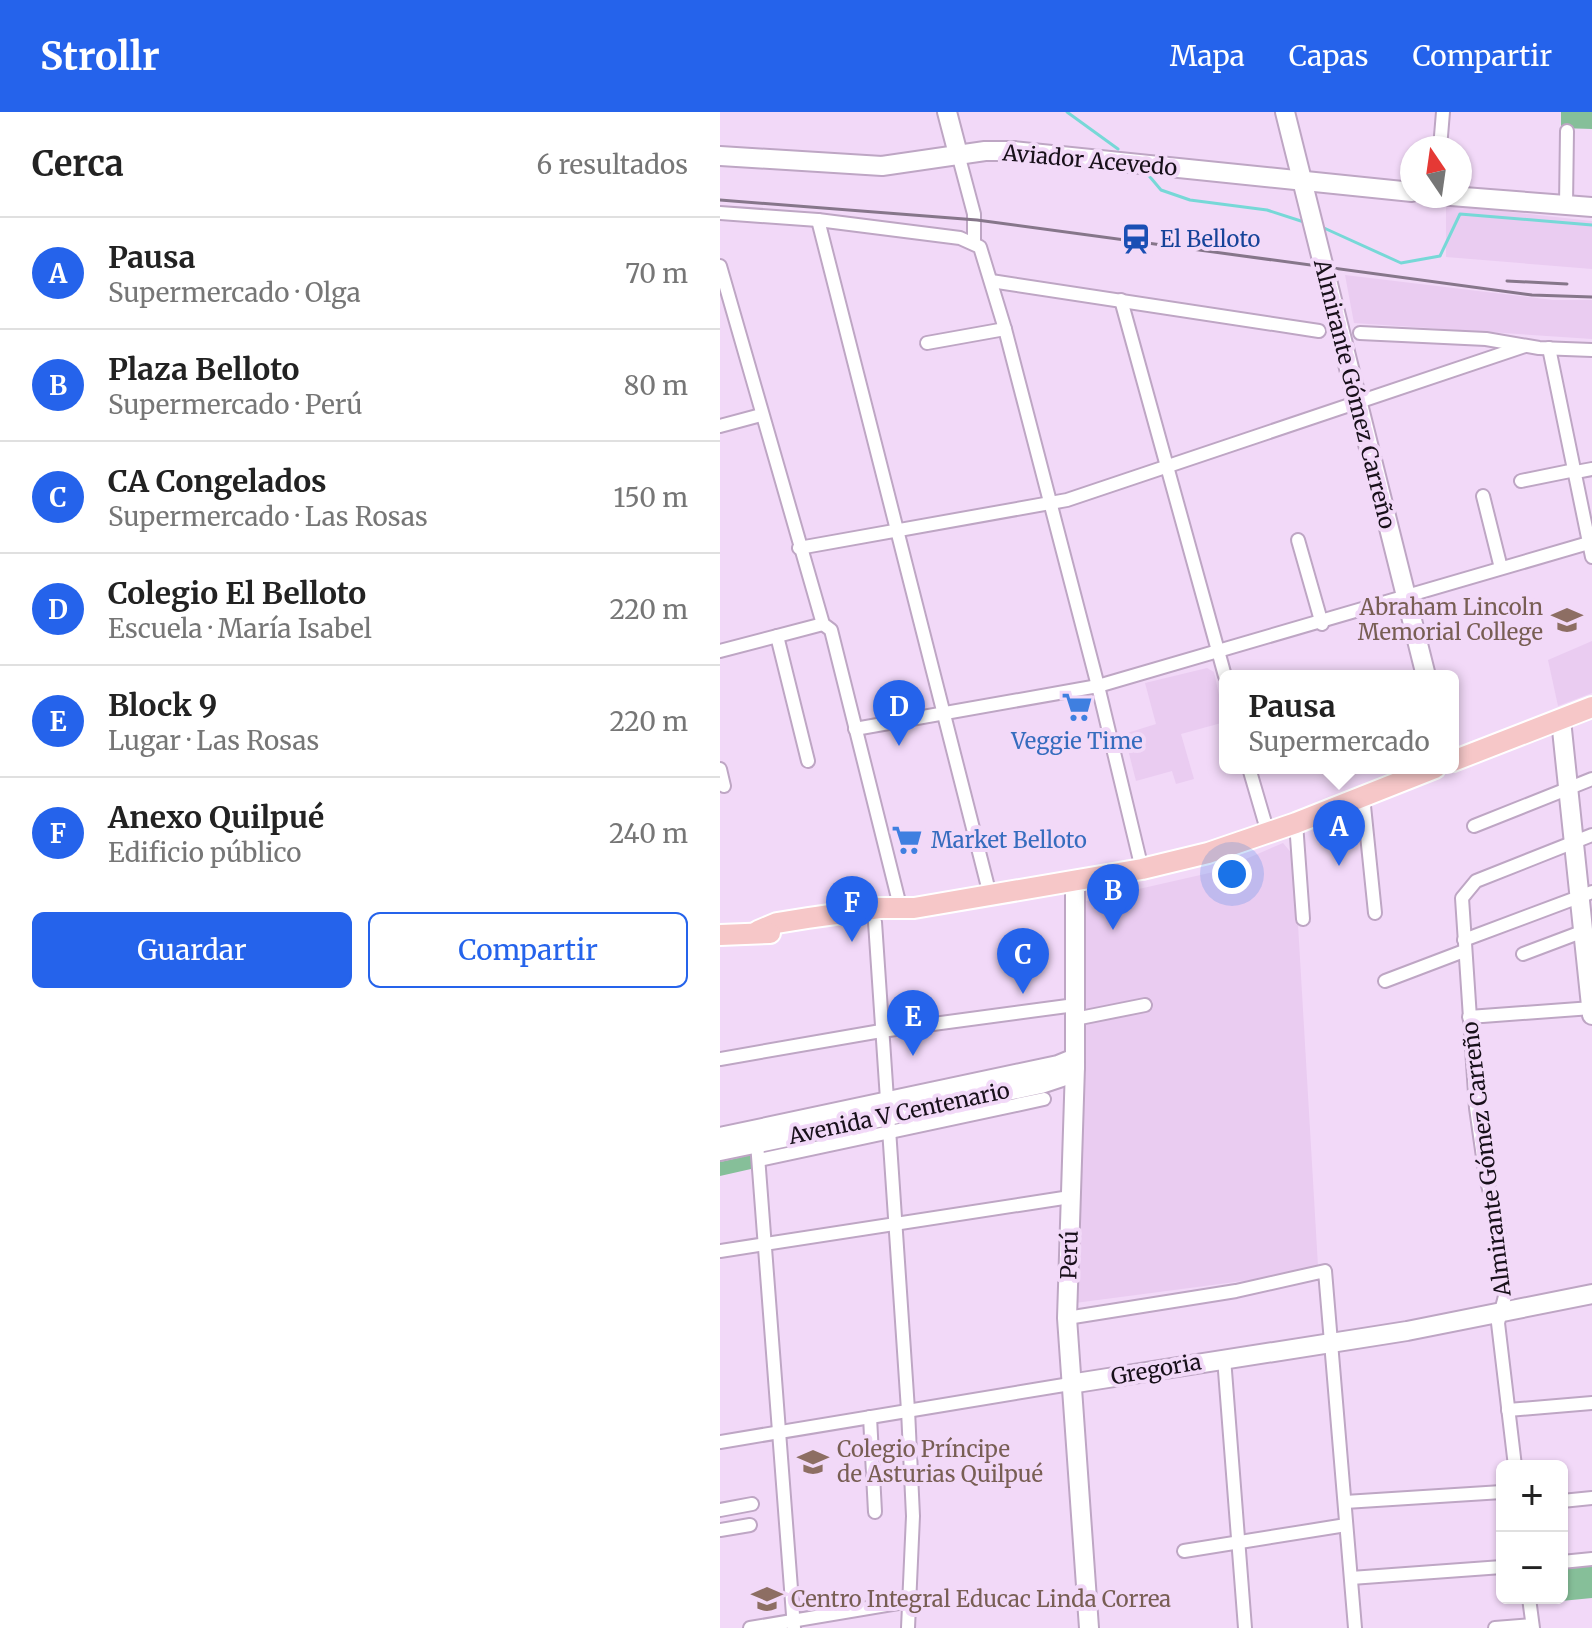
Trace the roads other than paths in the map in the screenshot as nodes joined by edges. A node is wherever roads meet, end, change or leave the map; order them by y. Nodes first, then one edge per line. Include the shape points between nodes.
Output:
1 (947, 112) edge
2 (1285, 112) edge
3 (1443, 112) edge
4 (1567, 131) dead end
5 (1441, 136) edge
6 (958, 154) junction
7 (720, 156) edge
8 (1302, 182) junction
9 (1400, 191) edge
10 (1472, 198) edge
11 (1566, 205) junction
12 (1592, 207) edge
13 (720, 213) edge
14 (818, 220) junction
15 (974, 243) junction
16 (720, 266) edge
17 (991, 281) junction
18 (1121, 300) junction
19 (1005, 329) junction
20 (1319, 331) dead end
21 (1360, 333) dead end
22 (927, 343) dead end
23 (1525, 346) junction
24 (1549, 348) junction
25 (1592, 350) edge
26 (1356, 402) junction
27 (761, 415) junction
28 (720, 426) edge
29 (1166, 468) junction
30 (1592, 469) edge
31 (1575, 471) junction
32 (1521, 481) dead end
33 (1483, 496) dead end
34 (1050, 504) junction
35 (897, 530) junction
36 (1298, 540) dead end
37 (1590, 542) edge
38 (799, 548) junction
39 (1592, 557) edge
40 (1501, 568) junction
41 (1406, 596) junction
42 (823, 624) junction
43 (1322, 624) junction
44 (777, 636) junction
45 (720, 651) edge
46 (1219, 653) junction
47 (1223, 670) edge
48 (1424, 670) edge
49 (1098, 686) junction
50 (1592, 707) edge
51 (945, 713) junction
52 (1561, 720) junction
53 (855, 729) junction
54 (1459, 759) edge
55 (808, 761) dead end
56 (720, 769) edge
57 (1251, 774) edge
58 (1420, 774) edge
59 (1592, 779) edge
60 (724, 786) dead end
61 (1570, 788) junction
62 (1363, 796) junction
63 (1296, 823) junction
64 (1474, 826) dead end
65 (1268, 833) junction
66 (1584, 838) edge
67 (1142, 869) junction
68 (1075, 881) junction
69 (1586, 894) edge
70 (990, 895) junction
71 (889, 913) junction
72 (1375, 913) dead end
73 (1303, 919) dead end
74 (1584, 931) junction
75 (720, 935) edge
76 (1464, 946) junction
77 (1523, 954) dead end
78 (1589, 959) edge
79 (1385, 981) dead end
80 (1145, 1005) dead end
81 (1592, 1008) edge
82 (1075, 1012) junction
83 (1592, 1015) edge
84 (1469, 1017) junction
85 (881, 1031) junction
86 (720, 1059) edge
87 (1075, 1062) junction
88 (1045, 1091) junction
89 (1074, 1098) junction
90 (888, 1116) junction
91 (720, 1137) edge
92 (720, 1151) edge
93 (758, 1152) junction
94 (1070, 1197) junction
95 (895, 1224) junction
96 (765, 1244) junction
97 (720, 1251) edge
98 (1592, 1294) edge
99 (1500, 1311) junction
100 (1067, 1318) junction
101 (1333, 1341) junction
102 (1224, 1358) junction
103 (1070, 1384) junction
104 (1592, 1403) edge
105 (908, 1410) junction
106 (1508, 1410) junction
107 (870, 1417) junction
108 (781, 1432) junction
109 (720, 1442) edge
110 (1514, 1460) edge
111 (1496, 1492) edge
112 (1592, 1498) edge
113 (1568, 1500) edge
114 (1345, 1502) junction
115 (752, 1504) dead end
116 (720, 1510) edge
117 (875, 1512) dead end
118 (750, 1525) dead end
119 (1346, 1525) junction
120 (720, 1530) edge
121 (1238, 1542) junction
122 (1184, 1551) dead end
123 (1592, 1559) edge
124 (1568, 1561) edge
125 (1496, 1567) edge
126 (1351, 1578) junction
127 (910, 1601) junction
128 (1530, 1604) edge
129 (794, 1624) edge
130 (1532, 1626) edge
131 (750, 1628) edge
132 (908, 1628) edge
133 (1089, 1628) edge
134 (1245, 1628) edge
135 (1355, 1628) edge
136 (1495, 1628) edge

1 - 6 main road
2 - 8 main road, Almirante Gómez Carreño
3 - 5 street
4 - 11 street
6 - 7 main road, Aviador Acevedo via 882,166
6 - 8 main road, Aviador Acevedo via 1029,152
6 - 15 street via 976,226
8 - 9 main road, Aviador Acevedo
8 - 26 main road, Almirante Gómez Carreño
10 - 11 main road
11 - 12 main road
13 - 14 street
14 - 15 street
14 - 35 street
15 - 17 street
16 - 27 street
17 - 18 street
17 - 19 street
18 - 20 street
18 - 29 street
19 - 22 street
19 - 34 street
21 - 23 street
23 - 24 street
23 - 26 street
24 - 25 street
24 - 31 street
26 - 29 street
26 - 41 main road, Almirante Gómez Carreño
27 - 28 street
27 - 38 street
29 - 34 street
29 - 46 street
30 - 31 street
31 - 32 street
31 - 37 street
33 - 40 street
34 - 35 street
34 - 49 street
35 - 38 street
35 - 51 street
36 - 43 street
37 - 39 street
37 - 40 street
38 - 42 street
40 - 41 street
41 - 43 street
41 - 48 main road, Almirante Gómez Carreño
42 - 44 street
42 - 53 street via 831,630
43 - 46 street
44 - 45 street
44 - 55 street
46 - 47 street
46 - 49 street
49 - 51 street
49 - 67 street
50 - 52 main road
51 - 53 street
51 - 70 street
52 - 54 main road
52 - 61 main road
53 - 71 street
56 - 60 street
57 - 65 street
58 - 62 main road
59 - 61 street
61 - 64 street
61 - 66 main road
62 - 63 main road
62 - 72 street
63 - 65 main road
63 - 73 street
65 - 67 main road
66 - 69 main road
66 - 76 street, Almirante Gómez Carreño via 1476,881 1462,898
67 - 68 main road
68 - 70 main road
68 - 82 main road, Perú
69 - 74 main road
69 - 76 street
70 - 71 main road
71 - 75 main road via 779,934
71 - 85 street
74 - 77 street
74 - 78 main road
76 - 79 street
76 - 84 street, Almirante Gómez Carreño
78 - 81 main road
80 - 82 street
81 - 83 main road
81 - 84 street
82 - 85 street
82 - 87 main road, Perú
84 - 99 street, Almirante Gómez Carreño via 1476,1108 1497,1218 1505,1304
85 - 86 street
85 - 90 street
87 - 88 main road, Avenida V Centenario
87 - 89 main road, Perú
87 - 90 main road, Avenida V Centenario
88 - 89 main road via 1063,1085
88 - 90 main road, Avenida V Centenario
89 - 94 main road, Perú
90 - 91 main road, Avenida V Centenario
90 - 93 main road, Avenida V Centenario
90 - 95 street
92 - 93 main road, Avenida V Centenario
93 - 96 street
94 - 95 street
94 - 100 main road, Perú
95 - 96 street
95 - 105 street
96 - 97 street
96 - 108 street
98 - 99 main road, Gregoria
99 - 101 main road, Gregoria
99 - 106 street, Almirante Gómez Carreño
100 - 101 street via 1325,1271
100 - 103 main road, Perú
101 - 102 main road, Gregoria
101 - 114 street
102 - 103 main road, Gregoria
102 - 121 street
103 - 105 street, Gregoria
103 - 133 main road, Perú
104 - 106 street
105 - 107 street, Gregoria
105 - 127 street
106 - 110 street, Almirante Gómez Carreño
107 - 108 street, Gregoria
107 - 117 street
108 - 109 street, Gregoria
108 - 129 street
111 - 114 street
112 - 113 street
114 - 119 street
115 - 116 street
118 - 120 street
119 - 121 street
119 - 126 street
121 - 122 street
121 - 134 street
123 - 124 street
125 - 126 street
126 - 135 street
127 - 129 street
127 - 132 street
128 - 130 street
129 - 131 street
130 - 136 street

